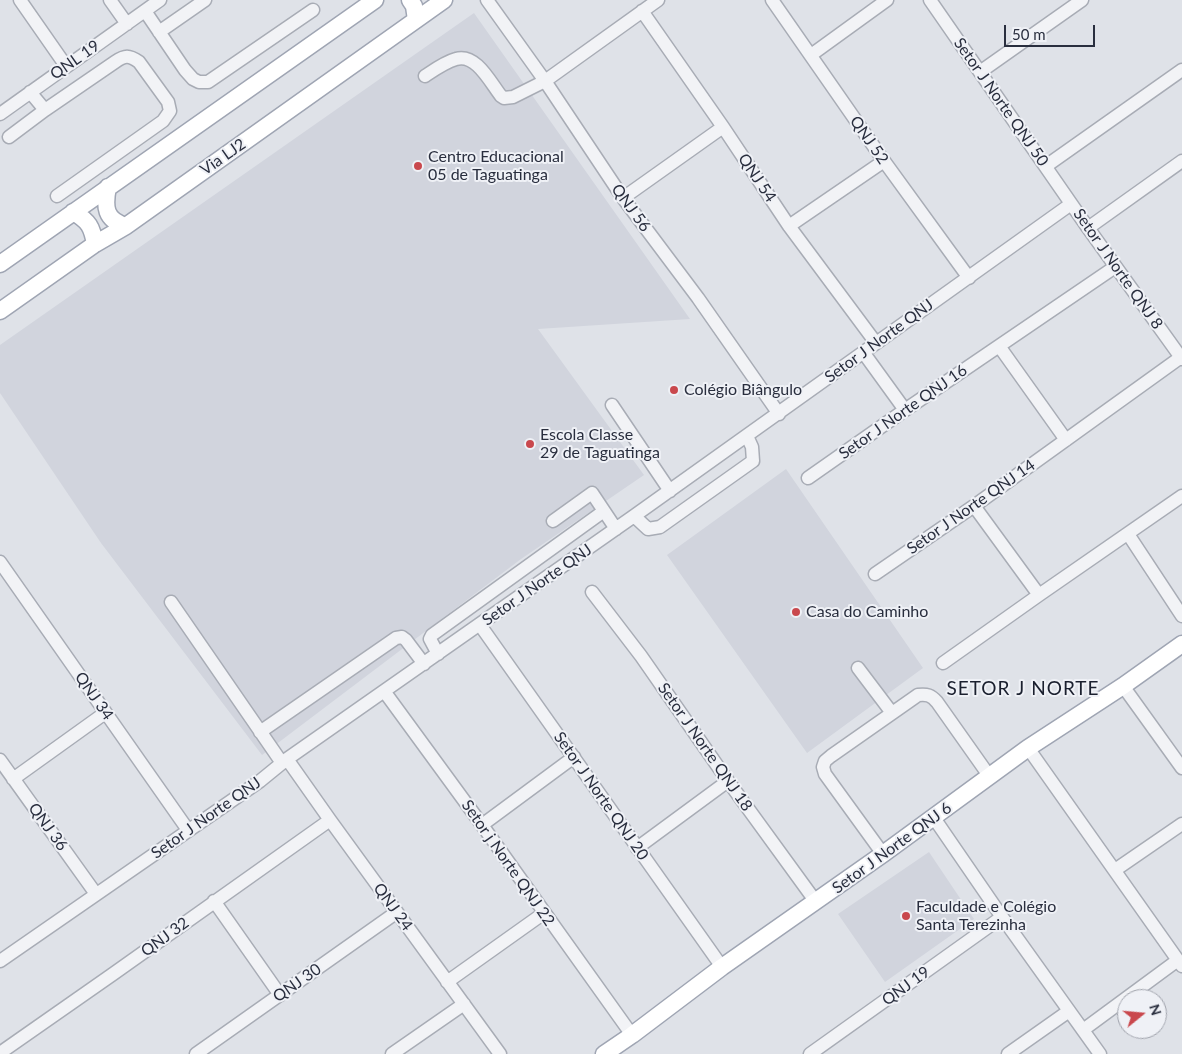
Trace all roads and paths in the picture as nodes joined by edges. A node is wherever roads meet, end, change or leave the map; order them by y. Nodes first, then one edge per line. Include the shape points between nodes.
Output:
1 (20, 0) edge
2 (110, 0) edge
3 (160, 0) edge
4 (205, 0) edge
5 (375, 0) edge
6 (410, 0) edge
7 (487, 0) edge
8 (658, 0) edge
9 (772, 0) edge
10 (887, 0) edge
11 (930, 0) edge
12 (1082, 0) edge
13 (441, 1) edge
14 (145, 10) junction
15 (313, 10) dead end
16 (642, 11) junction
17 (416, 20) junction
18 (127, 24) junction
19 (159, 32) junction
20 (811, 55) junction
21 (66, 66) junction
22 (1182, 70) edge
23 (980, 72) junction
24 (425, 76) dead end
25 (545, 81) junction
26 (30, 92) junction
27 (45, 110) junction
28 (0, 114) edge
29 (723, 127) junction
30 (9, 137) dead end
31 (884, 160) junction
32 (1182, 161) edge
33 (1046, 166) junction
34 (108, 187) junction
35 (57, 196) dead end
36 (623, 198) junction
37 (1071, 204) junction
38 (73, 212) junction
39 (126, 226) junction
40 (789, 226) junction
41 (1088, 228) junction
42 (95, 244) junction
43 (0, 264) edge
44 (1115, 267) junction
45 (969, 278) junction
46 (0, 311) edge
47 (876, 343) junction
48 (999, 346) junction
49 (863, 352) junction
50 (1181, 358) edge
51 (612, 405) dead end
52 (905, 410) junction
53 (779, 414) junction
54 (747, 436) junction
55 (1066, 440) junction
56 (808, 478) dead end
57 (670, 491) junction
58 (1182, 496) edge
59 (974, 506) junction
60 (604, 511) junction
61 (634, 516) junction
62 (553, 521) dead end
63 (616, 529) junction
64 (1128, 534) junction
65 (0, 562) edge
66 (526, 568) junction
67 (875, 574) dead end
68 (537, 584) junction
69 (592, 592) dead end
70 (1039, 594) junction
71 (171, 602) dead end
72 (1182, 616) edge
73 (480, 625) junction
74 (1182, 644) edge
75 (438, 654) junction
76 (943, 663) dead end
77 (424, 664) junction
78 (858, 668) dead end
79 (1124, 686) junction
80 (384, 691) junction
81 (105, 713) junction
82 (892, 713) junction
83 (260, 732) junction
84 (1028, 748) junction
85 (574, 757) junction
86 (0, 760) edge
87 (285, 761) junction
88 (1182, 768) edge
89 (990, 777) junction
90 (13, 779) junction
91 (728, 781) junction
92 (934, 818) junction
93 (330, 820) junction
94 (1182, 824) edge
95 (482, 825) junction
96 (188, 830) junction
97 (637, 848) junction
98 (884, 854) junction
99 (1115, 870) junction
100 (96, 894) junction
101 (214, 901) junction
102 (816, 902) junction
103 (397, 912) junction
104 (544, 913) junction
105 (1002, 917) junction
106 (2, 957) edge
107 (1180, 963) edge
108 (722, 967) junction
109 (447, 982) junction
110 (280, 995) junction
111 (464, 1004) junction
112 (1069, 1012) junction
113 (1083, 1030) junction
114 (632, 1035) junction
115 (618, 1051) edge
116 (0, 1053) edge
117 (196, 1054) edge
118 (392, 1054) edge
119 (500, 1054) edge
120 (604, 1054) edge
121 (810, 1054) edge
122 (1008, 1054) edge
123 (1100, 1054) edge

1 - 21 street
2 - 18 street
3 - 14 street, QNL 19
4 - 19 street
5 - 34 main road
6 - 17 main road
7 - 25 street, QNJ 56
8 - 16 street
9 - 20 street, QNJ 52
10 - 20 street
11 - 23 street, Setor J Norte QNJ 50
12 - 23 street
13 - 17 main road, Via LJ2
14 - 18 street, QNL 19
14 - 19 street
15 - 19 street via 208,82 193,79
16 - 25 street
16 - 29 street, QNJ 54
17 - 39 main road, Via LJ2
18 - 21 street, QNL 19
20 - 31 street, QNJ 52
21 - 26 street, QNL 19
22 - 33 street
23 - 33 street, Setor J Norte QNJ 50
24 - 25 street via 461,58 476,63 504,98 514,97
25 - 36 street, QNJ 56
26 - 27 street
26 - 28 street, QNL 19
27 - 30 street
27 - 35 street via 122,57 127,57 139,62 168,102 170,111 163,121
29 - 36 street
29 - 40 street, QNJ 54
31 - 40 street
31 - 45 street, QNJ 52
32 - 41 street
33 - 37 street, Setor J Norte QNJ 50
34 - 38 main road
34 - 39 main road via 106,200 110,218
36 - 53 street, QNJ 56
37 - 41 street, Setor J Norte QNJ 8
37 - 45 street, Setor J Norte QNJ
38 - 42 main road via 90,224
38 - 43 main road
39 - 42 main road, Via LJ2
40 - 47 street, QNJ 54
41 - 44 street, Setor J Norte QNJ 8
42 - 46 main road, Via LJ2
44 - 48 street, Setor J Norte QNJ 16
44 - 50 street, Setor J Norte QNJ 8
45 - 47 street, Setor J Norte QNJ
47 - 49 street, Setor J Norte QNJ
48 - 52 street, Setor J Norte QNJ 16
48 - 55 street
49 - 52 street
49 - 53 street, Setor J Norte QNJ
50 - 55 street, Setor J Norte QNJ 14
51 - 57 street
52 - 56 street, Setor J Norte QNJ 16
53 - 54 street, Setor J Norte QNJ
54 - 57 street, Setor J Norte QNJ
54 - 61 street via 753,461 660,528 648,529
55 - 59 street, Setor J Norte QNJ 14
57 - 61 street, Setor J Norte QNJ
58 - 64 street
59 - 67 street, Setor J Norte QNJ 14
59 - 70 street
60 - 62 street via 592,493
60 - 63 street
60 - 66 street
61 - 63 street, Setor J Norte QNJ
63 - 68 street, Setor J Norte QNJ
64 - 70 street
64 - 72 street
65 - 81 street, QNJ 34
66 - 68 street
66 - 75 street via 432,635 430,639
68 - 73 street, Setor J Norte QNJ
69 - 91 street, Setor J Norte QNJ 18
70 - 76 street
71 - 83 street, QNJ 24
73 - 75 street, Setor J Norte QNJ
73 - 85 street, Setor J Norte QNJ 20
74 - 79 main road, Setor J Norte QNJ 6
75 - 77 street, Setor J Norte QNJ
77 - 80 street, Setor J Norte QNJ
77 - 83 street via 406,640 396,638
78 - 82 street
79 - 84 main road, Setor J Norte QNJ 6
79 - 88 street
80 - 87 street, Setor J Norte QNJ
80 - 95 street, Setor j Norte QNJ 22
81 - 90 street
81 - 96 street, QNJ 34
82 - 89 street via 918,695 932,696
82 - 98 street via 831,756 823,767
83 - 87 street, QNJ 24
84 - 89 main road, Setor J Norte QNJ 6
84 - 99 street
85 - 95 street
85 - 97 street, Setor J Norte QNJ 20
86 - 90 street, QNJ 36
87 - 93 street, QNJ 24
87 - 96 street, Setor J Norte QNJ
89 - 92 main road, Setor J Norte QNJ 6
90 - 100 street, QNJ 36
91 - 97 street
91 - 102 street, Setor J Norte QNJ 18
92 - 98 main road, Setor J Norte QNJ 6
92 - 105 street
93 - 101 street, QNJ 32
93 - 103 street, QNJ 24
94 - 99 street
95 - 104 street, Setor j Norte QNJ 22
96 - 100 street, Setor J Norte QNJ
97 - 108 street, Setor J Norte QNJ 20
98 - 102 main road, Setor J Norte QNJ 6
99 - 107 street
100 - 106 street, Setor J Norte QNJ
101 - 110 street
101 - 116 street, QNJ 32
102 - 108 main road, Setor J Norte QNJ 6
103 - 109 street, QNJ 24
103 - 110 street, QNJ 30
104 - 109 street
104 - 114 street, Setor j Norte QNJ 22
105 - 112 street
105 - 121 street, QNJ 19
107 - 113 street
108 - 114 main road, Setor J Norte QNJ 6
109 - 111 street, QNJ 24
110 - 117 street, QNJ 30
111 - 118 street
111 - 119 street, QNJ 24
112 - 113 street
112 - 122 street
113 - 123 street
114 - 115 main road, Setor J Norte QNJ 6
115 - 120 main road, Setor J Norte QNJ 6

